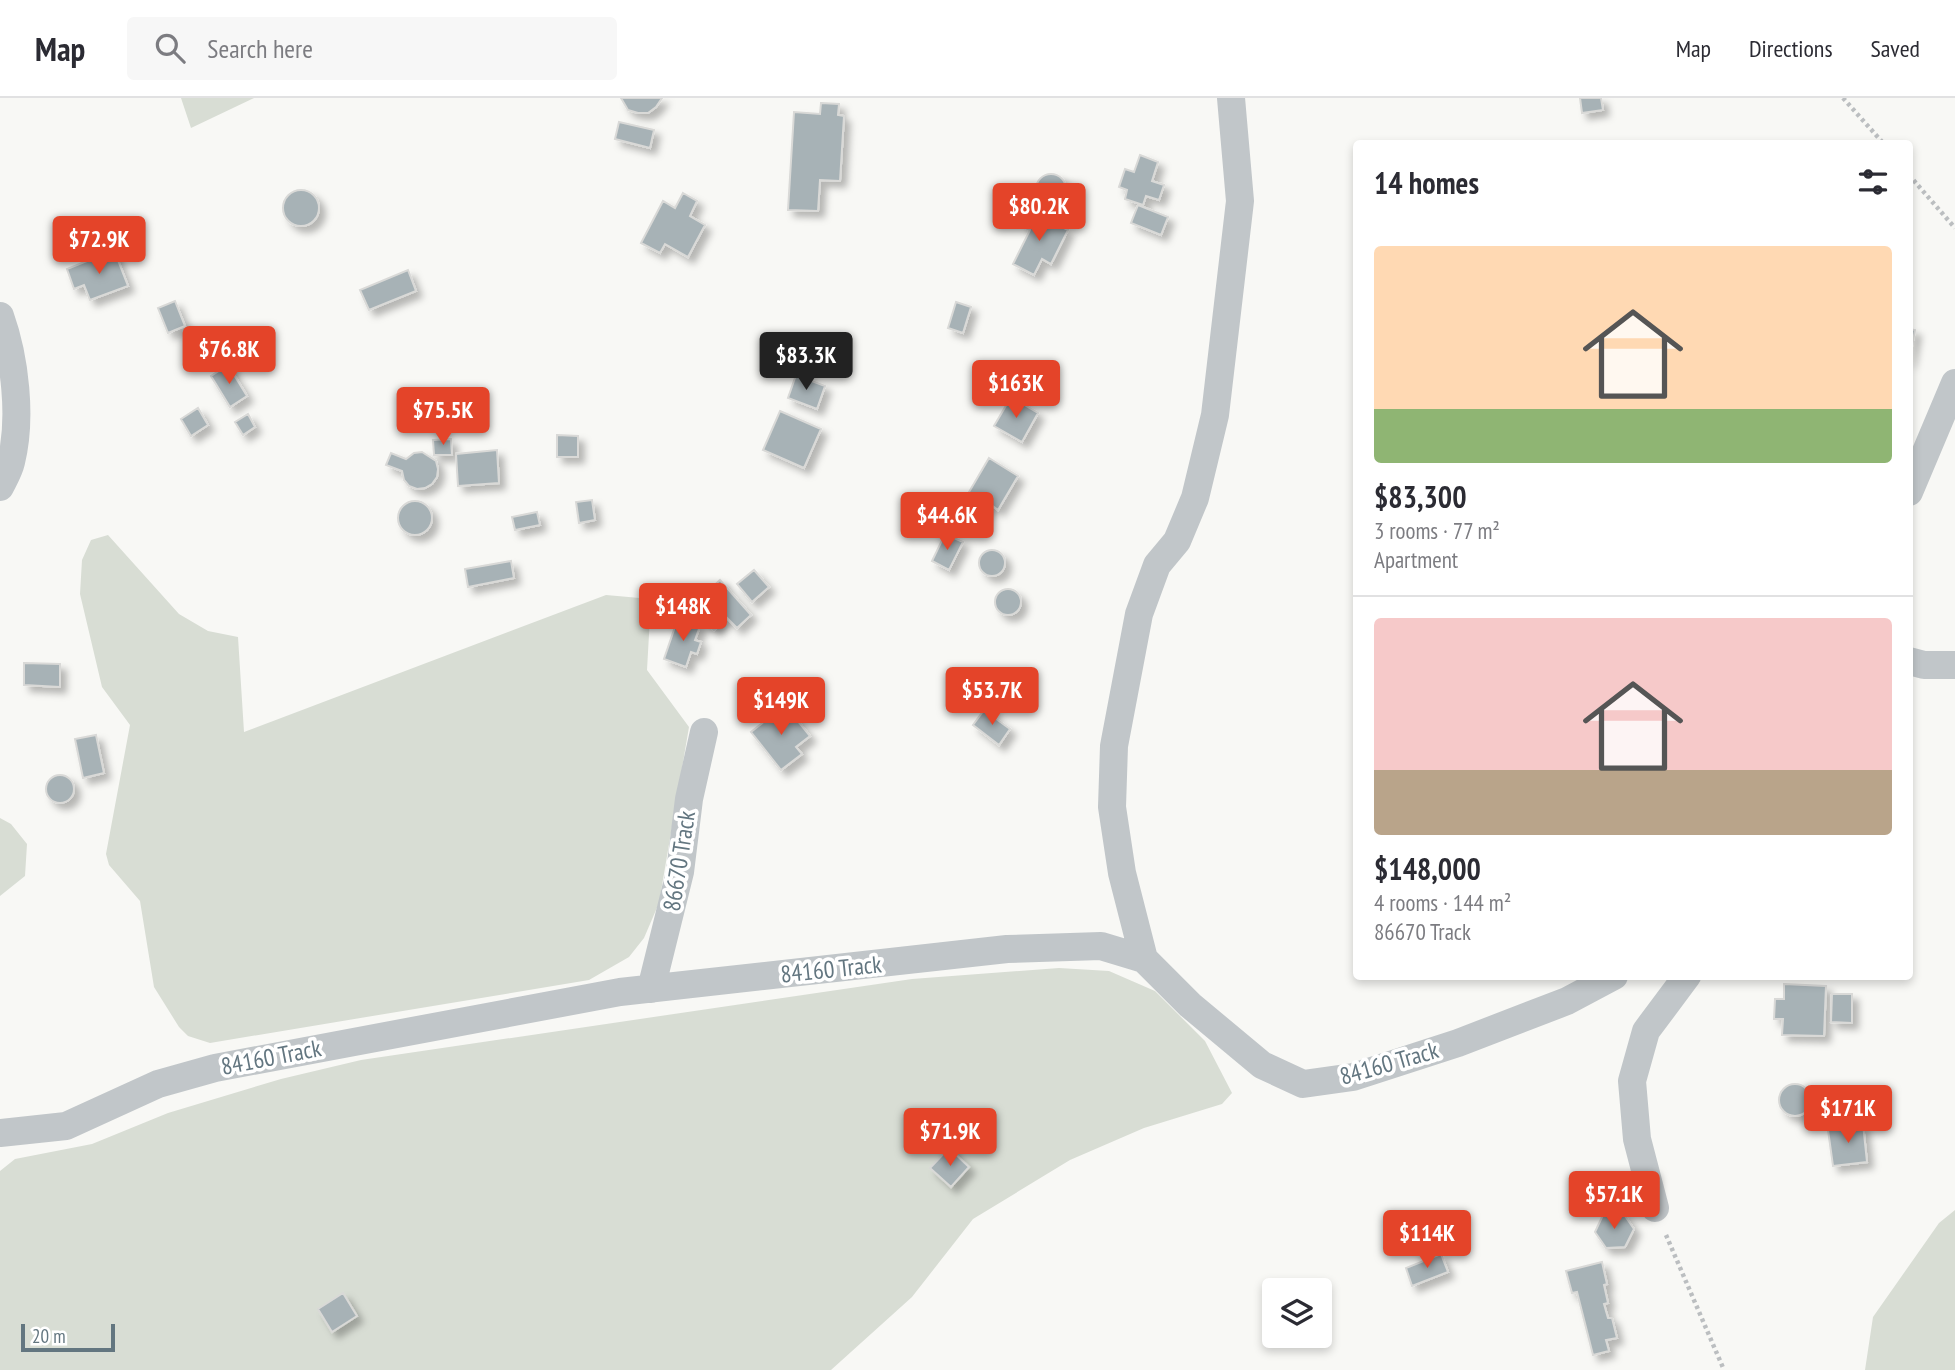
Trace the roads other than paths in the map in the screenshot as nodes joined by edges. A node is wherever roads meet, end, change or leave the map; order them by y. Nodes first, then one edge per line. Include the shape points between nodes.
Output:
1 (1231, 98) edge
2 (0, 316) edge
3 (1955, 383) edge
4 (1913, 483) edge
5 (0, 488) edge
6 (1913, 662) edge
7 (1955, 665) edge
8 (704, 733) dead end
9 (1144, 960) junction
10 (1606, 980) edge
11 (1683, 980) edge
12 (651, 989) junction
13 (0, 1133) edge
14 (1655, 1208) road end

1 - 9 street via 1240,201 1215,415 1195,498 1177,541 1157,565 1139,614 1114,746 1112,807 1122,873
2 - 5 street via 15,393 17,432 11,466
3 - 4 street
6 - 7 street
8 - 12 street, 86670 Track via 689,799 680,872
9 - 10 street, 84160 Track via 1262,1065 1303,1084 1353,1077 1458,1042 1567,1001
9 - 12 street, 84160 Track via 1101,946 1007,949
11 - 14 street via 1646,1031 1632,1082 1637,1139
12 - 13 street, 84160 Track via 215,1068 158,1084 66,1126

